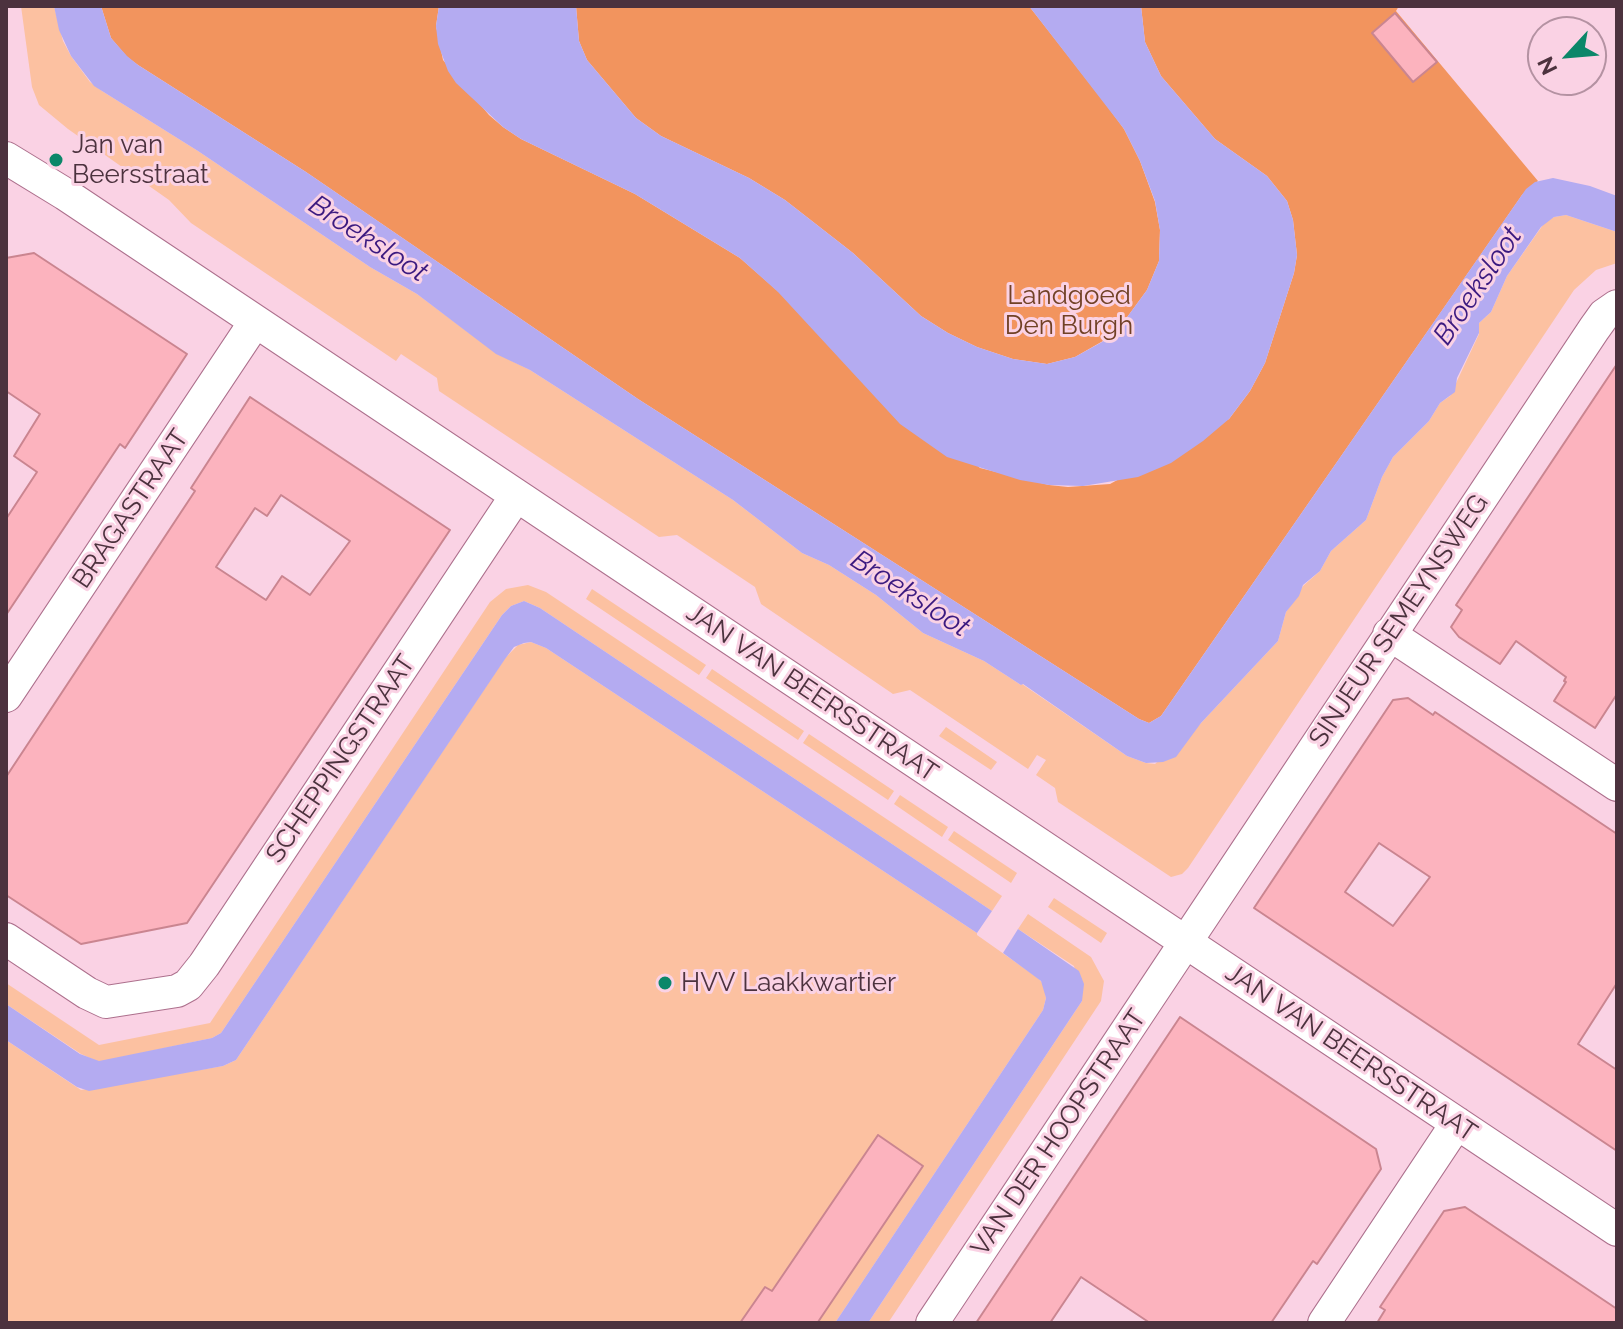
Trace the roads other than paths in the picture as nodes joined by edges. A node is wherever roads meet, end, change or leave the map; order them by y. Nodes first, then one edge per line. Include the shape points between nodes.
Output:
1 (6, 158) edge
2 (1617, 306) edge
3 (255, 322) junction
4 (516, 496) junction
5 (1389, 634) junction
6 (6, 696) edge
7 (1615, 778) edge
8 (6, 939) edge
9 (1186, 942) junction
10 (1457, 1123) junction
11 (1617, 1230) edge
12 (932, 1323) edge
13 (1324, 1323) edge

1 - 3 street, JAN VAN BEERSSTRAAT
2 - 5 street, SINJEUR SEMEYNSWEG via 1600,319
3 - 4 street, JAN VAN BEERSSTRAAT
3 - 6 street, BRAGASTRAAT
4 - 8 street, SCHEPPINGSTRAAT via 188,985 179,991 103,1001
4 - 9 street, JAN VAN BEERSSTRAAT
5 - 7 street
5 - 9 street, SINJEUR SEMEYNSWEG
9 - 10 street, JAN VAN BEERSSTRAAT
9 - 12 street, VAN DER HOOPSTRAAT
10 - 11 street, JAN VAN BEERSSTRAAT
10 - 13 street

